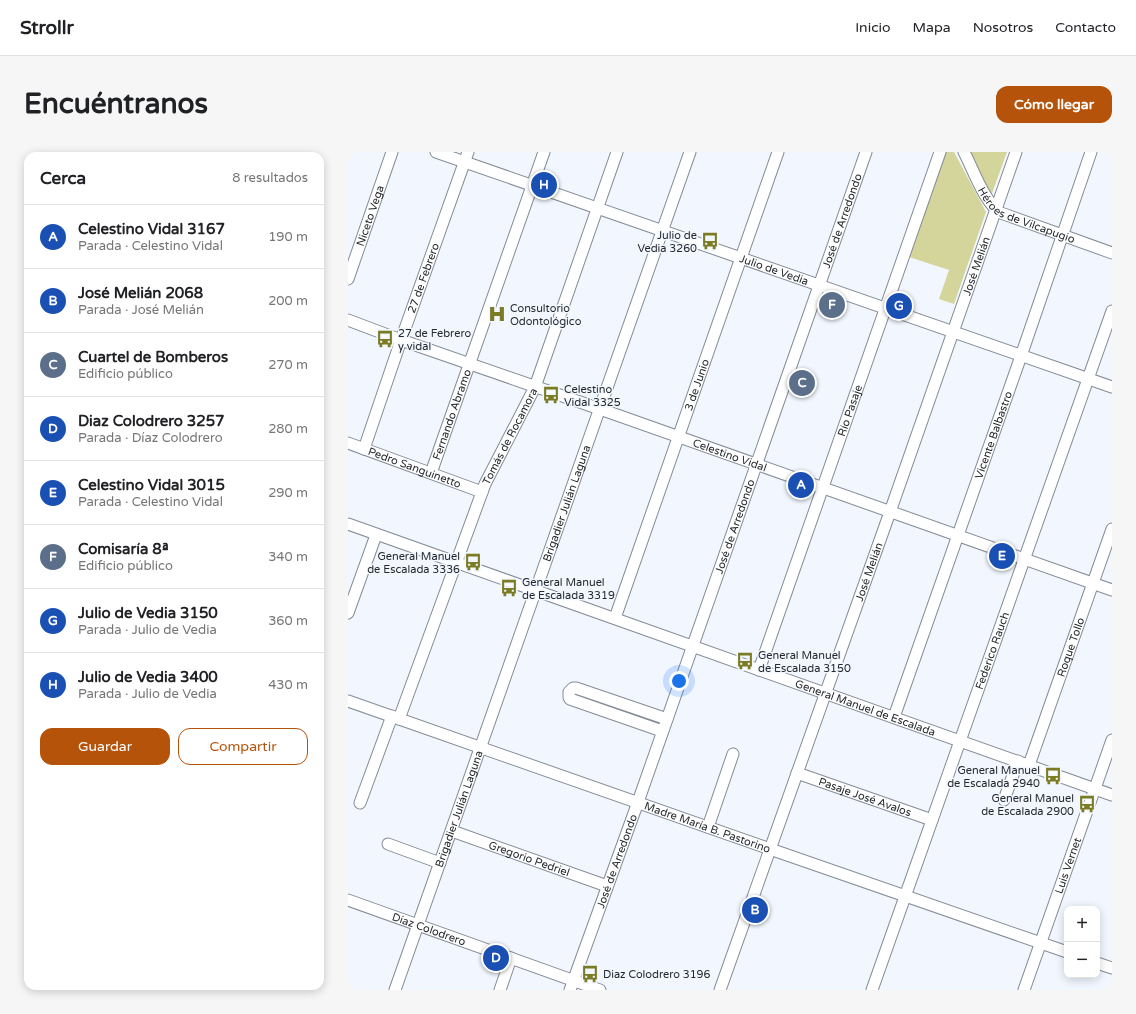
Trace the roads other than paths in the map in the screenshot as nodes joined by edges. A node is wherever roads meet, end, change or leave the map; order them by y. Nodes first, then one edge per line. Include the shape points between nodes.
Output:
1 (392, 152) edge
2 (436, 152) edge
3 (544, 152) edge
4 (617, 152) edge
5 (690, 152) edge
6 (778, 152) edge
7 (866, 152) edge
8 (940, 152) edge
9 (964, 152) edge
10 (1016, 152) edge
11 (1091, 152) edge
12 (466, 157) edge
13 (532, 186) junction
14 (597, 208) junction
15 (996, 210) junction
16 (662, 231) junction
17 (1062, 235) junction
18 (1112, 253) edge
19 (741, 258) junction
20 (348, 279) edge
21 (820, 286) junction
22 (886, 309) junction
23 (1112, 311) edge
24 (348, 320) edge
25 (953, 332) junction
26 (401, 340) junction
27 (1021, 356) junction
28 (470, 363) junction
29 (1089, 379) junction
30 (535, 387) junction
31 (1112, 387) edge
32 (600, 409) junction
33 (679, 436) junction
34 (348, 443) edge
35 (364, 449) junction
36 (756, 464) junction
37 (431, 473) junction
38 (823, 487) junction
39 (482, 492) junction
40 (890, 512) junction
41 (348, 524) edge
42 (1112, 529) edge
43 (376, 535) junction
44 (958, 535) junction
45 (1025, 559) junction
46 (457, 563) junction
47 (1093, 583) junction
48 (536, 590) junction
49 (1112, 590) edge
50 (348, 613) edge
51 (615, 618) junction
52 (692, 646) junction
53 (759, 670) junction
54 (826, 693) junction
55 (348, 701) edge
56 (396, 717) junction
57 (894, 717) junction
58 (667, 719) junction
59 (662, 732) junction
60 (960, 740) junction
61 (1112, 740) edge
62 (480, 747) junction
63 (732, 754) dead end
64 (1024, 763) junction
65 (797, 773) junction
66 (1094, 788) junction
67 (1112, 795) edge
68 (1004, 800) dead end
69 (638, 802) junction
70 (360, 803) dead end
71 (932, 820) junction
72 (708, 827) junction
73 (452, 831) junction
74 (388, 844) dead end
75 (770, 850) junction
76 (440, 863) junction
77 (607, 886) junction
78 (905, 896) junction
79 (348, 900) edge
80 (418, 925) junction
81 (1041, 943) junction
82 (1064, 951) edge
83 (511, 958) junction
84 (1100, 964) edge
85 (1112, 968) edge
86 (571, 985) edge
87 (395, 990) edge
88 (500, 990) edge
89 (600, 990) edge
90 (720, 990) edge
91 (872, 990) edge
92 (1024, 990) edge

1 - 20 street, Niceto Vega
2 - 12 street, Julio de Vedia
3 - 13 street, Fernando Abramo
4 - 14 street, Tomás de Rocamora
5 - 16 street, Brigadier Julián Laguna
6 - 19 street, 3 de Junio
7 - 21 street, José de Arredondo
8 - 22 street, Río Pasaje
9 - 15 street, Héroes de Vilcapugio via 987,199
10 - 15 street, José Melián
11 - 17 street, Vicente Balbastro
12 - 13 street, Julio de Vedia
12 - 26 street, 27 de Febrero
13 - 14 street, Julio de Vedia
13 - 28 street, Fernando Abramo
14 - 16 street, Julio de Vedia
14 - 30 street, Tomás de Rocamora
15 - 17 street, Héroes de Vilcapugio
15 - 25 street, José Melián
16 - 19 street, Julio de Vedia
16 - 32 street, Brigadier Julián Laguna
17 - 18 street, Héroes de Vilcapugio
17 - 27 street, Vicente Balbastro
19 - 21 street, Julio de Vedia
19 - 33 street, 3 de Junio
21 - 22 street, Julio de Vedia
21 - 36 street, José de Arredondo
22 - 25 street, Julio de Vedia
22 - 38 street, Río Pasaje
23 - 29 street, Federico Rauch
24 - 26 street, Celestino Vidal
25 - 27 street, Julio de Vedia
25 - 40 street, José Melián
26 - 28 street, Celestino Vidal
26 - 35 street, 27 de Febrero
27 - 29 street, Julio de Vedia
27 - 44 street, Vicente Balbastro
28 - 30 street, Celestino Vidal
28 - 37 street, Fernando Abramo
29 - 31 street, Julio de Vedia
29 - 45 street, Federico Rauch
30 - 32 street, Celestino Vidal
30 - 39 street, Tomás de Rocamora
32 - 33 street, Celestino Vidal
32 - 48 street, Brigadier Julián Laguna
33 - 36 street, Celestino Vidal
33 - 51 street, 3 de Junio
34 - 35 street, Pedro Sanguinetto
35 - 37 street, Pedro Sanguinetto
36 - 38 street, Celestino Vidal
36 - 52 street, José de Arredondo
37 - 39 street, Pedro Sanguinetto
38 - 40 street, Celestino Vidal
38 - 53 street, Río Pasaje
39 - 46 street, Tomás de Rocamora
40 - 44 street, Celestino Vidal
40 - 54 street, José Melián
41 - 43 street, General Manuel de Escalada
42 - 47 street, Roque Tollo
43 - 46 street, General Manuel de Escalada
43 - 50 street
44 - 45 street, Celestino Vidal
44 - 57 street, Vicente Balbastro
45 - 47 street, Celestino Vidal
45 - 60 street, Federico Rauch
46 - 48 street, General Manuel de Escalada
46 - 56 street, Tomás de Rocamora
47 - 49 street, Celestino Vidal
47 - 64 street, Roque Tollo
48 - 51 street, General Manuel de Escalada
48 - 62 street, Brigadier Julián Laguna
51 - 52 street, General Manuel de Escalada
52 - 53 street, General Manuel de Escalada
52 - 58 street, José de Arredondo
53 - 54 street, General Manuel de Escalada
54 - 57 street, General Manuel de Escalada
54 - 65 street, José Melián
55 - 56 street, Madre María B. Pastorino
56 - 62 street, Madre María B. Pastorino
56 - 70 street, Tomás de Rocamora
57 - 60 street, General Manuel de Escalada
58 - 59 street, José de Arredondo
58 - 59 street via 576,688 569,692 570,699
59 - 69 street, José de Arredondo
60 - 64 street, General Manuel de Escalada
60 - 71 street, Federico Rauch
61 - 66 street, Luis Vernet
62 - 69 street, Madre María B. Pastorino
62 - 73 street, Brigadier Julián Laguna
63 - 72 street
64 - 66 street, General Manuel de Escalada
64 - 68 street, Roque Tollo
65 - 71 street, Pasaje José Avalos
65 - 75 street, José Melián
66 - 67 street, General Manuel de Escalada
66 - 81 street, Luis Vernet
69 - 72 street, Madre María B. Pastorino
69 - 77 street, José de Arredondo
71 - 78 street, Federico Rauch
72 - 75 street, Madre María B. Pastorino
73 - 76 street, Brigadier Julián Laguna
73 - 77 street, Gregorio Pedriel
74 - 76 street
75 - 78 street, Madre María B. Pastorino
75 - 90 street, José Melián
76 - 80 street, Brigadier Julián Laguna
77 - 86 street, José de Arredondo
78 - 81 street, Madre María B. Pastorino
78 - 91 street, Federico Rauch
79 - 80 street, Díaz Colodrero
80 - 83 street, Díaz Colodrero
80 - 87 street, Brigadier Julián Laguna
81 - 82 street, Madre María B. Pastorino
81 - 92 street, Luis Vernet
83 - 86 street, Díaz Colodrero
83 - 88 street
84 - 85 street
86 - 89 street, Díaz Colodrero

